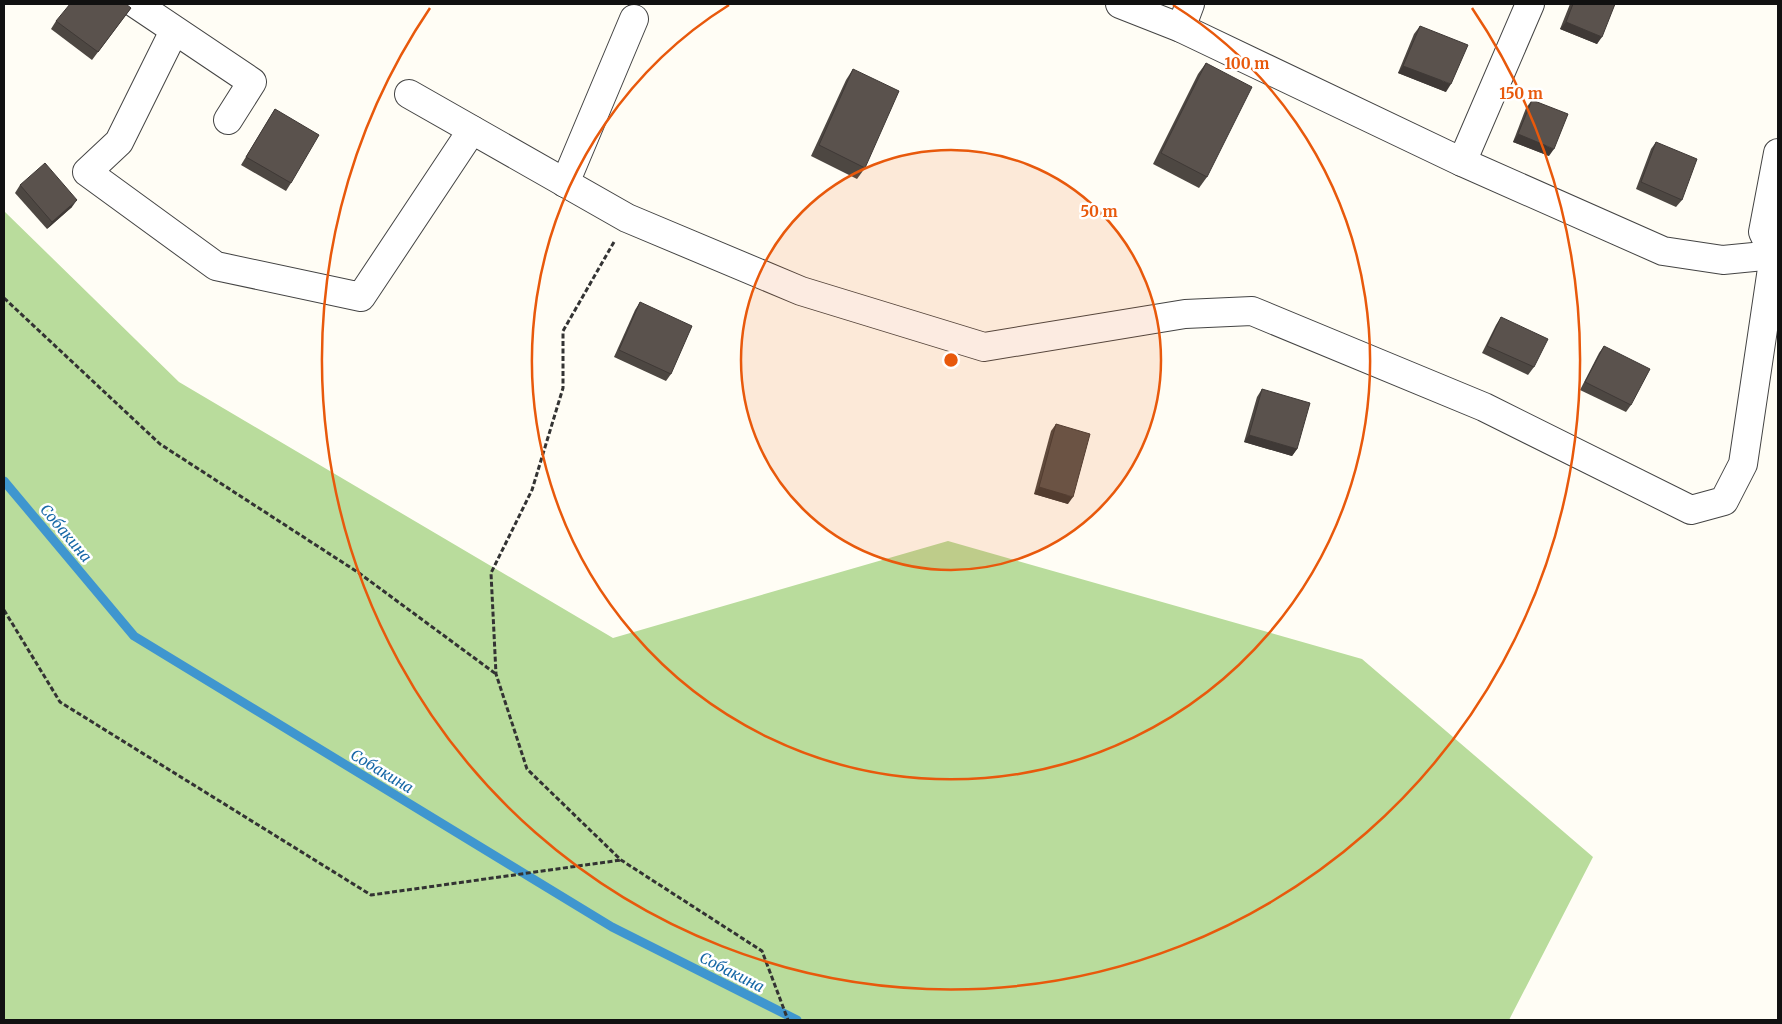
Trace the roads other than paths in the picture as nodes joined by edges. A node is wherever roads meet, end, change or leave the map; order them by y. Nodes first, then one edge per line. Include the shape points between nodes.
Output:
1 (136, 4) edge
2 (1120, 4) edge
3 (1530, 4) edge
4 (1185, 16) edge
5 (634, 19) dead end
6 (174, 31) junction
7 (409, 94) dead end
8 (228, 120) dead end
9 (472, 130) junction
10 (1778, 153) edge
11 (1462, 162) junction
12 (566, 183) junction
13 (1774, 255) junction

1 - 6 lane
2 - 4 lane
3 - 11 lane
4 - 11 lane
5 - 12 lane
6 - 8 lane via 252,82
6 - 9 lane via 119,142 87,172 216,266 361,297
7 - 9 lane
9 - 12 lane
10 - 13 lane via 1763,232
11 - 13 lane via 1663,251 1723,260
12 - 13 lane via 627,218 801,292 984,347 1185,314 1252,311 1484,406 1691,510 1724,500 1743,464

